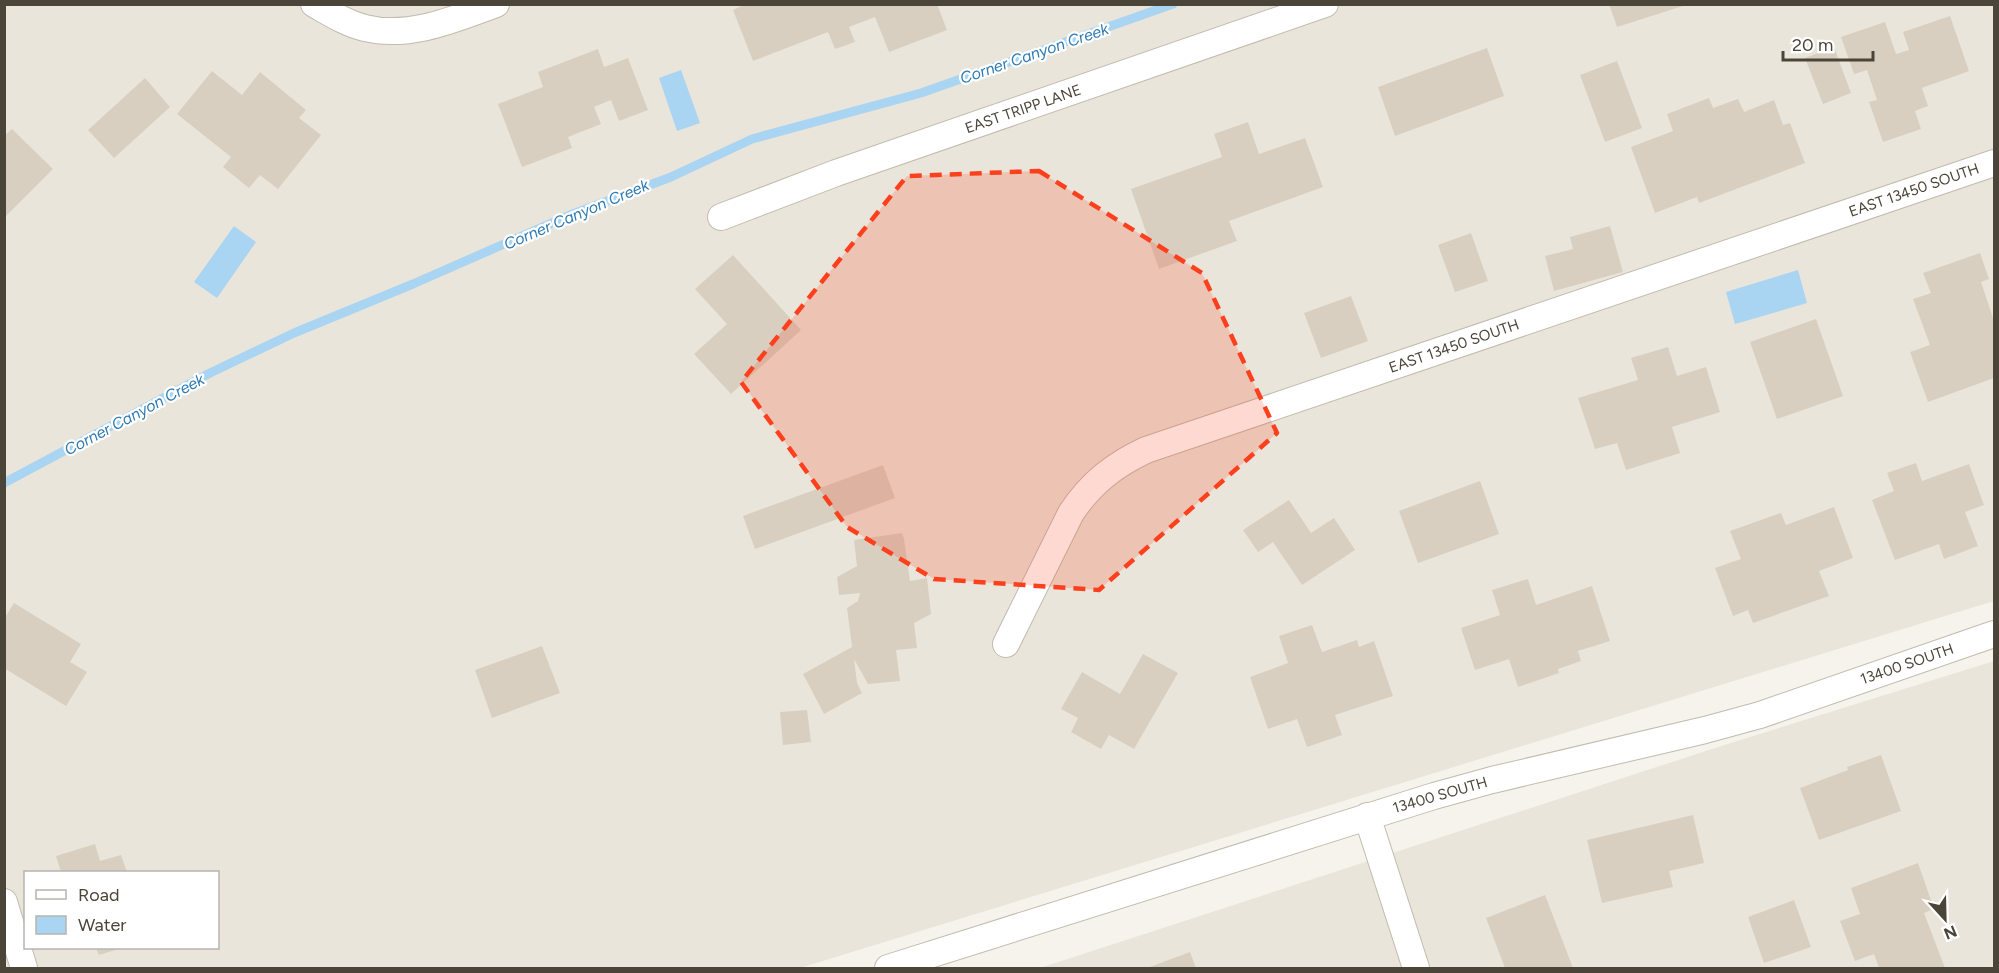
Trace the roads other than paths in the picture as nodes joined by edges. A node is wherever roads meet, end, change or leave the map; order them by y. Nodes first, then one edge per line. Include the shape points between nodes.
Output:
1 (314, 4) edge
2 (496, 4) edge
3 (1325, 4) edge
4 (1995, 163) edge
5 (721, 217) dead end
6 (1995, 634) edge
7 (1006, 644) dead end
8 (1367, 816) junction
9 (4, 902) edge
10 (24, 969) edge
11 (888, 969) edge
12 (1416, 969) edge

1 - 2 street via 365,28 393,31 450,21
3 - 5 street, EAST TRIPP LANE via 836,173
4 - 7 street, EAST 13450 SOUTH via 1128,458 1082,496
6 - 8 street, 13400 SOUTH via 1760,715 1492,780
8 - 11 street, 13400 SOUTH
8 - 12 street
9 - 10 street

